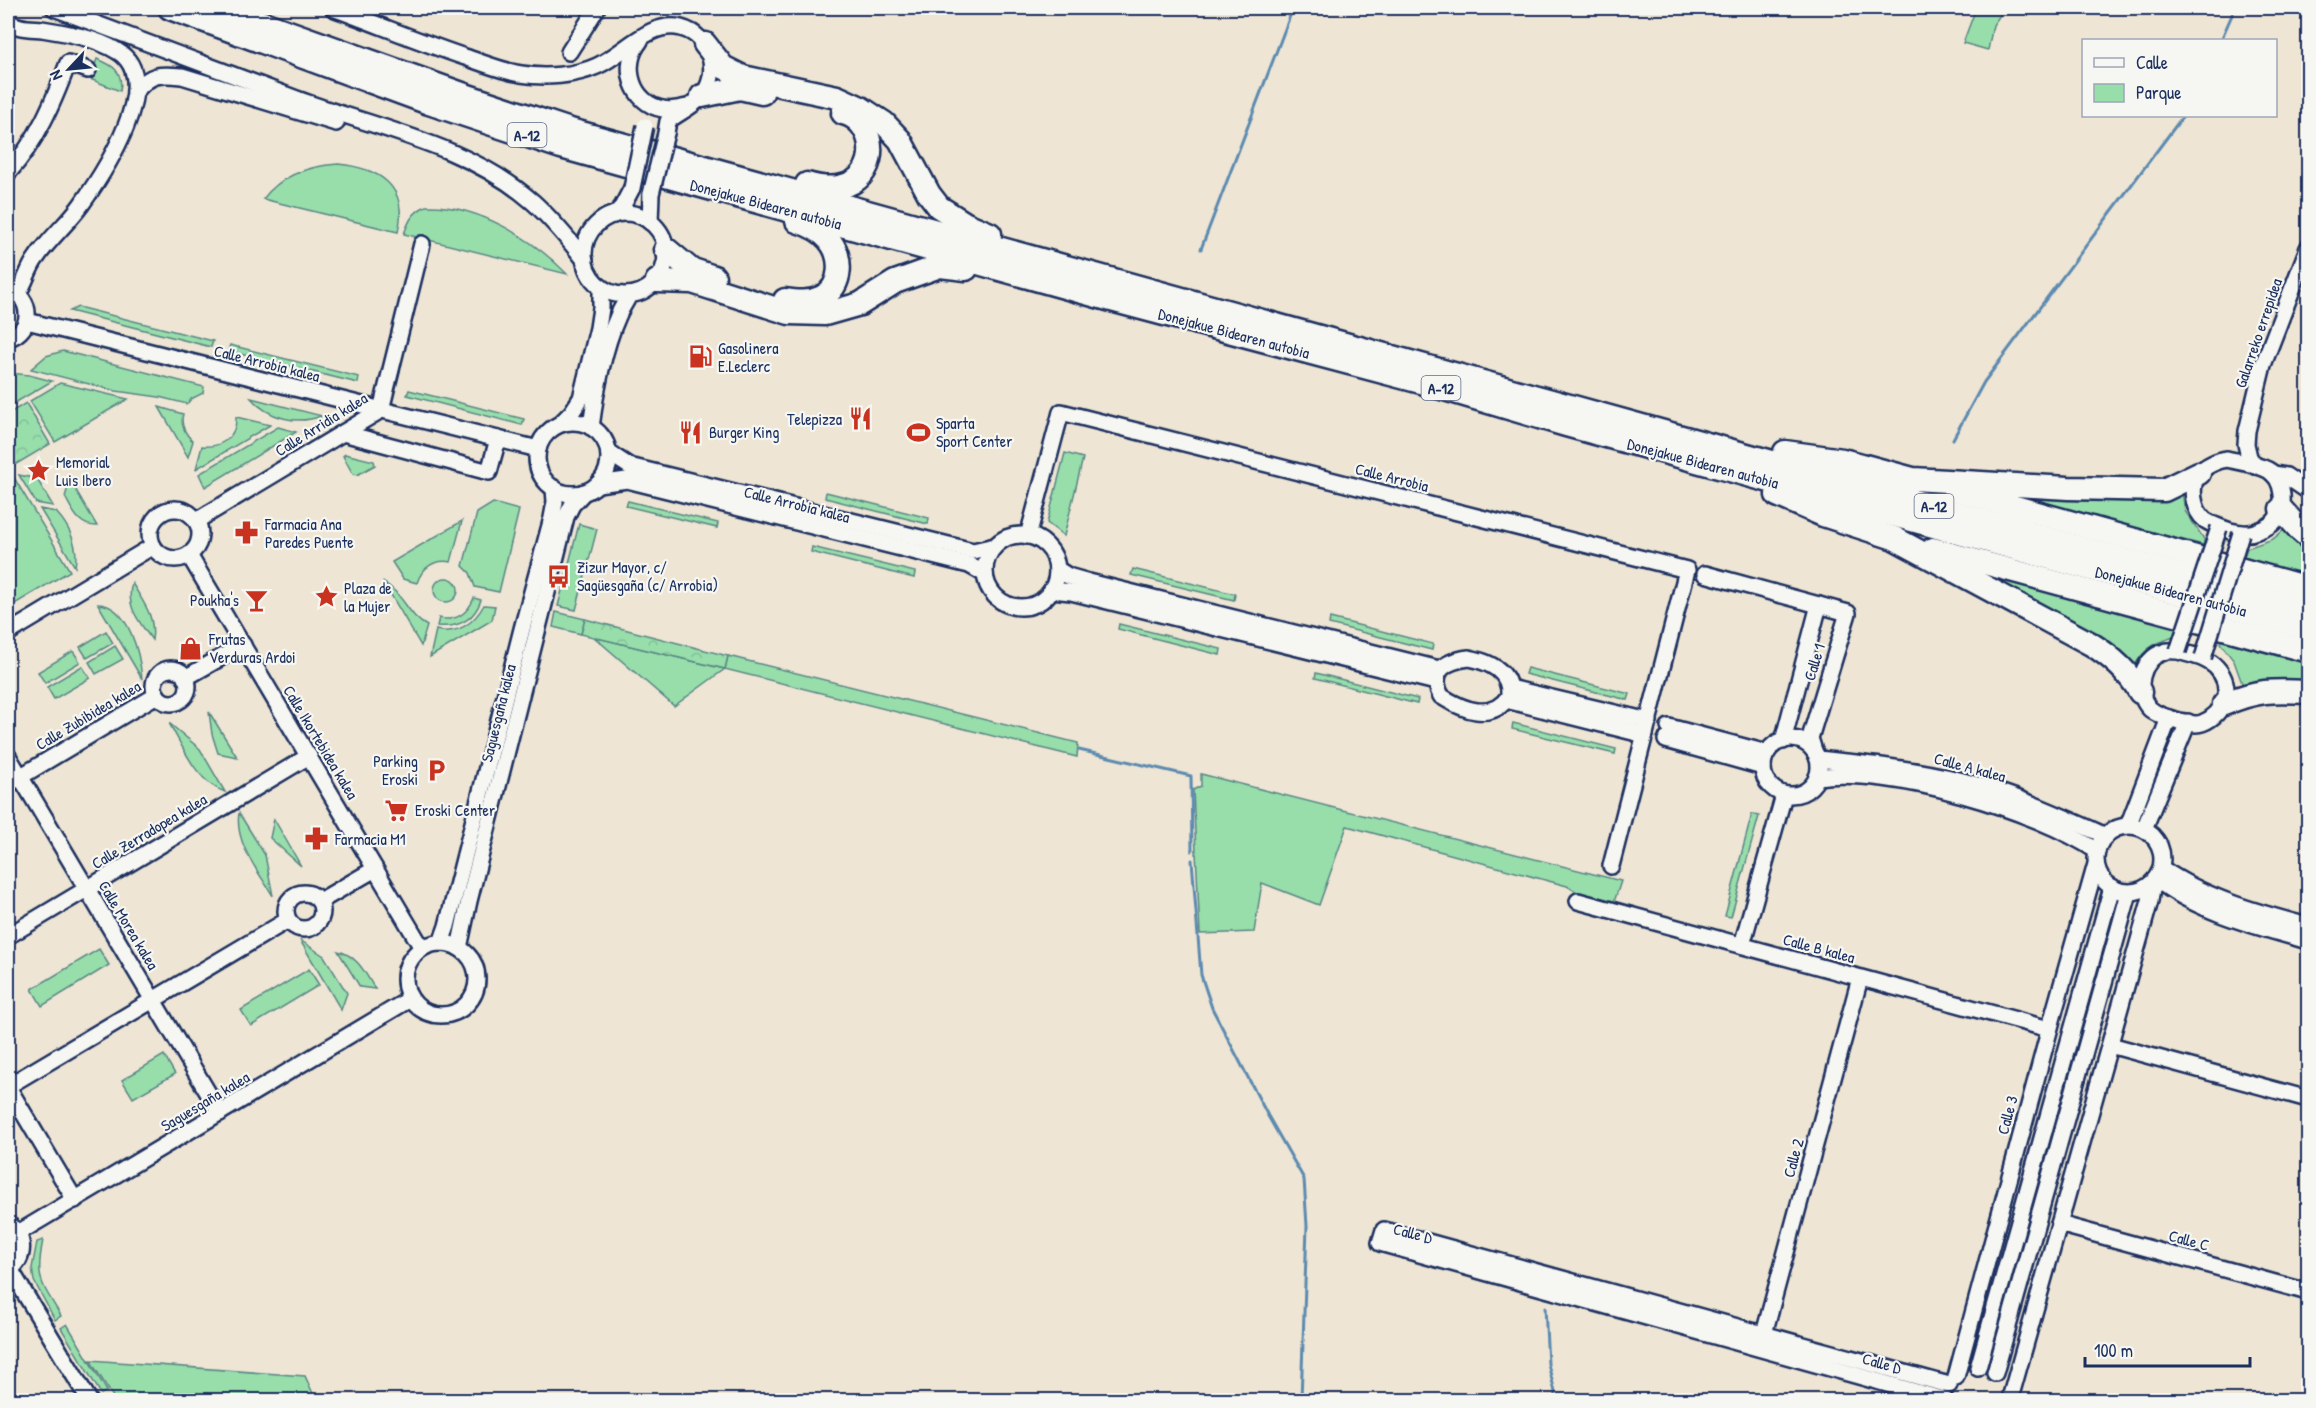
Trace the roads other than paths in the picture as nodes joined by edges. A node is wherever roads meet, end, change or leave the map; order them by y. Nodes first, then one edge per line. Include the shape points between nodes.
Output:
1 (54, 8) edge
2 (170, 8) edge
3 (221, 8) edge
4 (333, 8) edge
5 (597, 8) edge
6 (8, 21) edge
7 (644, 37) junction
8 (705, 44) junction
9 (570, 52) dead end
10 (88, 70) dead end
11 (136, 91) junction
12 (694, 101) junction
13 (650, 104) junction
14 (380, 128) junction
15 (727, 172) junction
16 (8, 173) edge
17 (692, 184) junction
18 (614, 215) junction
19 (650, 222) junction
20 (422, 244) dead end
21 (2308, 248) edge
22 (666, 249) junction
23 (585, 260) junction
24 (1095, 275) junction
25 (657, 280) junction
26 (601, 287) junction
27 (13, 291) edge
28 (629, 295) junction
29 (1111, 300) junction
30 (27, 321) junction
31 (8, 338) edge
32 (1559, 403) junction
33 (381, 410) junction
34 (559, 424) junction
35 (591, 427) junction
36 (2247, 431) junction
37 (344, 432) junction
38 (498, 439) junction
39 (538, 449) junction
40 (609, 453) junction
41 (1684, 458) junction
42 (2223, 460) junction
43 (2255, 466) junction
44 (2199, 473) junction
45 (2273, 474) junction
46 (1913, 479) junction
47 (598, 484) junction
48 (554, 488) junction
49 (584, 492) junction
50 (2308, 493) edge
51 (2281, 507) junction
52 (196, 521) junction
53 (2219, 528) junction
54 (2241, 533) junction
55 (1029, 536) junction
56 (2308, 537) edge
57 (1894, 538) junction
58 (153, 546) junction
59 (994, 546) junction
60 (189, 555) junction
61 (1057, 569) junction
62 (985, 574) junction
63 (1705, 574) dead end
64 (2308, 588) edge
65 (1052, 590) junction
66 (1819, 605) junction
67 (2308, 610) edge
68 (2308, 629) edge
69 (8, 633) edge
70 (243, 645) junction
71 (2178, 651) junction
72 (2308, 651) edge
73 (2203, 658) junction
74 (1438, 676) junction
75 (185, 678) junction
76 (2140, 692) junction
77 (2308, 692) edge
78 (1508, 694) junction
79 (157, 695) junction
80 (2224, 704) junction
81 (2169, 718) junction
82 (2188, 722) junction
83 (1647, 728) junction
84 (1667, 733) dead end
85 (1783, 741) junction
86 (1816, 755) junction
87 (8, 756) edge
88 (309, 756) junction
89 (1765, 760) junction
90 (1817, 777) junction
91 (14, 781) edge
92 (1784, 795) junction
93 (2128, 826) junction
94 (2144, 829) junction
95 (2106, 836) junction
96 (2097, 857) junction
97 (1611, 866) dead end
98 (375, 868) junction
99 (2157, 876) junction
100 (2112, 887) junction
101 (87, 889) junction
102 (2129, 893) junction
103 (320, 901) junction
104 (1578, 901) dead end
105 (288, 920) junction
106 (2308, 926) edge
107 (8, 936) edge
108 (2308, 941) edge
109 (441, 943) junction
110 (1742, 945) junction
111 (422, 948) junction
112 (459, 948) junction
113 (1860, 978) junction
114 (410, 999) junction
115 (153, 1000) junction
116 (2049, 1029) junction
117 (2109, 1045) junction
118 (8, 1087) edge
119 (2308, 1099) edge
120 (220, 1113) junction
121 (75, 1200) junction
122 (2059, 1224) junction
123 (13, 1229) edge
124 (9, 1270) edge
125 (2308, 1292) edge
126 (1762, 1341) junction
127 (1978, 1368) junction
128 (1995, 1373) junction
129 (1949, 1391) edge
130 (2013, 1399) edge
131 (89, 1401) edge

1 - 14 street
2 - 17 highway, Donejakue Bidearen autobia / A-12 via 429,103 561,147
3 - 15 highway, Donejakue Bidearen autobia / A-12 via 567,129
4 - 7 street via 440,49 520,74 541,76 580,72 611,60
5 - 9 street
6 - 11 street via 118,51 133,67
7 - 8 street via 655,29 669,27 689,31
7 - 13 street via 635,47 629,72 640,96
8 - 12 street via 712,71 709,84
8 - 24 highway via 723,67 743,77 837,97 861,108 900,140 939,207 966,224 1052,253
10 - 16 street via 68,63 34,139
11 - 14 street via 157,74 182,76 339,124
11 - 27 street via 110,159 82,203 31,265 24,284
12 - 13 street via 675,110
12 - 15 highway via 740,88 851,115 867,131 871,148 867,166 853,182 833,188
12 - 19 street, bridge via 668,122 651,194
13 - 18 street, bridge via 632,188
14 - 23 street via 440,148 487,170 534,202
15 - 24 highway, Donejakue Bidearen autobia / A-12
17 - 22 highway via 731,203 814,227 830,240 838,255 836,282 824,296 803,302 777,298 690,269
17 - 29 highway, Donejakue Bidearen autobia / A-12
18 - 19 street via 633,214
18 - 23 street via 594,227 585,248
19 - 22 street via 663,238
20 - 33 street, Calle Arridia kalea
21 - 36 street, Galarreko errepidea via 2263,365
22 - 25 street via 666,260
23 - 26 street via 590,275
24 - 32 highway, Donejakue Bidearen autobia / A-12
25 - 28 street via 649,288
25 - 29 highway via 692,282 789,313 807,315 860,304 895,282 940,266 1087,299
26 - 28 street
26 - 34 street via 602,309 581,398
27 - 30 street via 27,308
28 - 35 street via 612,332
29 - 41 highway, Donejakue Bidearen autobia / A-12 via 1410,379
30 - 31 street
30 - 33 street, Calle Arrobia kalea
32 - 46 highway via 1584,402 1765,450 1843,460
32 - 67 highway, Donejakue Bidearen autobia / A-12
33 - 37 street, Calle Arridia kalea
33 - 38 street, Calle Arrobia kalea
34 - 35 street via 579,422
34 - 39 street via 549,431
35 - 40 street via 602,436
36 - 42 street, Galarreko errepidea
36 - 43 street, Galarreko errepidea via 2246,444
37 - 38 street via 489,472
37 - 52 street, Calle Arridia kalea
38 - 39 street, Calle Arrobia kalea
39 - 48 street via 540,471
40 - 47 street via 608,467
40 - 59 street, Calle Arrobia kalea via 629,466 973,551
41 - 57 highway via 1823,515
41 - 68 highway, Donejakue Bidearen autobia / A-12
42 - 43 street
42 - 44 street
43 - 45 street
44 - 46 highway via 2155,490
44 - 53 street via 2193,491 2195,505 2204,519
45 - 50 street via 2286,476
45 - 51 street via 2281,486
46 - 64 highway
47 - 49 street
47 - 62 street, Calle Arrobia kalea via 627,480 969,565
48 - 49 street via 571,494
48 - 109 street, Saguesgaña kalea via 552,518
49 - 112 street, Saguesgaña kalea via 566,517
50 - 51 street via 2293,496
51 - 54 street via 2275,521 2267,527 2251,534
51 - 56 highway
52 - 58 street via 181,510 162,512 151,527
52 - 60 street via 200,539
53 - 54 street
53 - 71 street, bridge
54 - 73 street, bridge
55 - 59 street via 1010,537
55 - 61 street via 1048,548
55 - 83 street, Calle Arrobia via 1061,412 1687,570
57 - 72 highway
57 - 76 highway via 2112,657
58 - 60 street via 169,559
58 - 69 street
59 - 62 street
60 - 70 street, Calle Ikortebidea kalea
61 - 65 street
61 - 74 street via 1089,582
62 - 65 street via 993,593 1010,605 1033,605
63 - 66 street, Calle 1
65 - 74 street
66 - 85 street, Calle 1
66 - 86 street, Calle 1 via 1848,612 1810,738
70 - 75 street
70 - 88 street, Calle Ikortebidea kalea
71 - 73 street
71 - 76 street via 2164,652 2151,660 2142,675
73 - 80 street via 2223,677 2227,690
74 - 78 street via 1448,663 1459,659 1480,661 1504,675
74 - 78 street via 1441,696 1465,709 1488,711 1501,706
75 - 79 street via 178,671 161,673 155,681
75 - 79 street via 188,690 178,702 168,703
76 - 81 street via 2149,708
77 - 80 highway via 2273,690 2247,694
78 - 83 street
79 - 91 street, Calle Zubibidea kalea
80 - 82 street via 2209,720 2196,725
81 - 82 street
81 - 93 street
82 - 94 street
83 - 97 street, Calle Arrobia
84 - 89 street
85 - 86 street via 1800,741
85 - 89 street
86 - 90 street
86 - 95 street, Calle A kalea via 1964,782 2042,808
87 - 91 street, Calle Morea kalea
88 - 98 street, Calle Ikortebidea kalea
88 - 101 street, Calle Zerradopea kalea
89 - 92 street via 1769,784
90 - 92 street via 1808,790
90 - 96 street, Calle A kalea via 1864,777 1961,794 2078,838
91 - 101 street, Calle Morea kalea
92 - 110 street
93 - 94 street
93 - 95 street
94 - 99 street via 2162,852
95 - 96 street
96 - 100 street via 2099,873
96 - 116 street, Calle 3
98 - 103 street
98 - 111 street, Calle Ikortebidea kalea
99 - 102 street via 2146,888
99 - 106 street
99 - 108 street via 2170,891 2222,914
99 - 117 street
100 - 102 street
100 - 127 street
101 - 107 street, Calle Zerradopea kalea
101 - 115 street, Calle Morea kalea
102 - 128 street
103 - 105 street via 306,892 295,895 286,909
103 - 105 street via 323,912 314,927 302,929
104 - 110 street, Calle B kalea
105 - 115 street
109 - 111 street
109 - 112 street
110 - 113 street, Calle B kalea
111 - 114 street via 406,969
112 - 114 street via 471,958 477,978 469,1002 459,1011 440,1015 423,1010
113 - 116 street, Calle B kalea
113 - 126 street, Calle 2
114 - 120 street, Saguesgaña kalea
115 - 118 street
115 - 120 street, Calle Morea kalea
116 - 129 street, Calle 3
117 - 119 street
117 - 122 street
118 - 121 street
120 - 121 street, Saguesgaña kalea
121 - 123 street, Saguesgaña kalea
122 - 125 street, Calle C
122 - 130 street
123 - 124 street via 22,1244 18,1262
124 - 131 street
126 - 126 street, Calle D via 1384,1230 1380,1243
126 - 129 street, Calle D
127 - 128 street
127 - 129 street via 1970,1370
128 - 130 street

